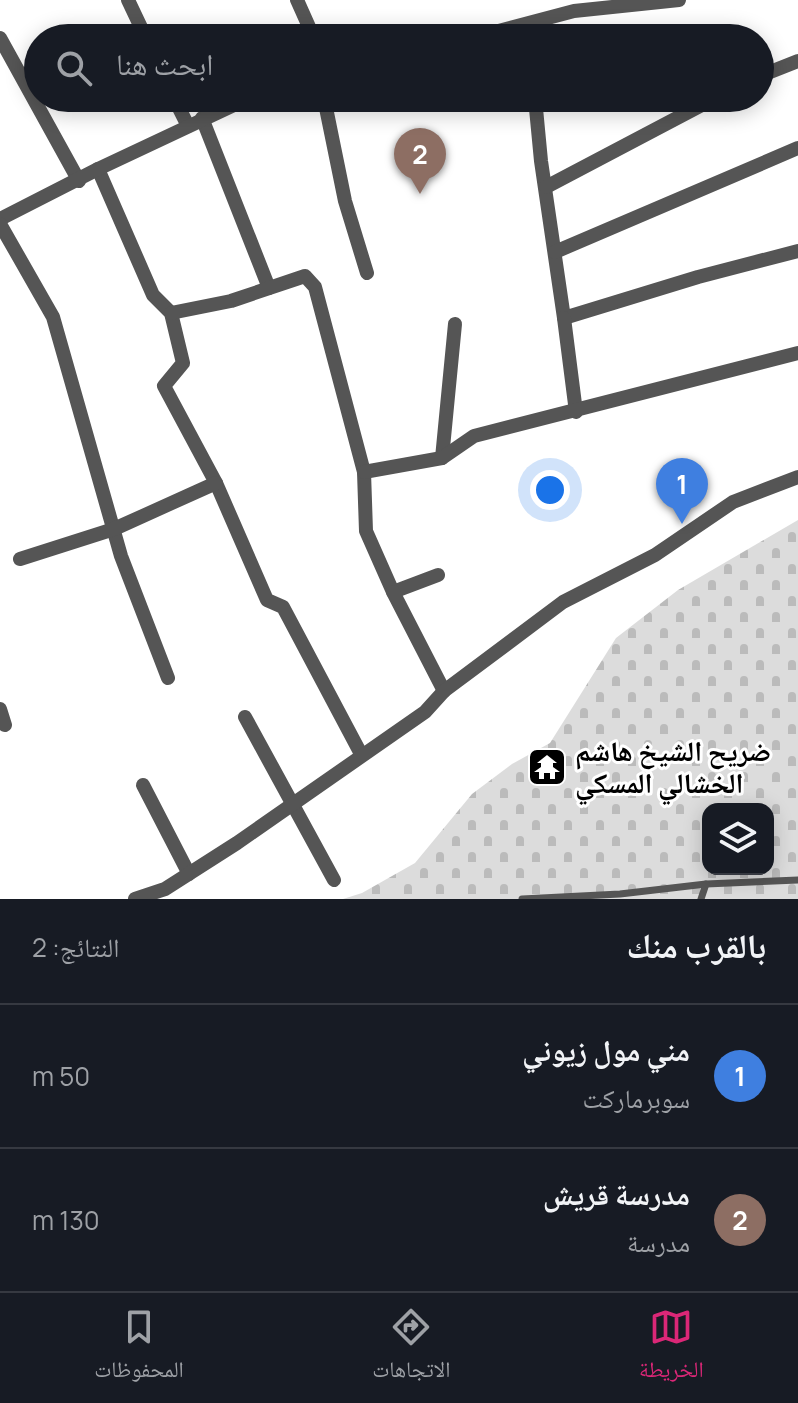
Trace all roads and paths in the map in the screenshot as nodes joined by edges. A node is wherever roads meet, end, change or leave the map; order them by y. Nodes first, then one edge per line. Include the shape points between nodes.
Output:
1 (128, 0) edge
2 (297, 0) edge
3 (679, 0) edge
4 (579, 5) edge
5 (139, 24) edge
6 (308, 24) edge
7 (542, 24) edge
8 (0, 39) edge
9 (798, 61) edge
10 (774, 70) edge
11 (24, 82) edge
12 (41, 112) edge
13 (181, 112) edge
14 (216, 112) edge
15 (327, 112) edge
16 (537, 112) edge
17 (688, 112) edge
18 (202, 118) junction
19 (188, 126) junction
20 (798, 148) edge
21 (98, 169) junction
22 (79, 181) junction
23 (546, 187) junction
24 (0, 222) edge
25 (798, 251) edge
26 (555, 252) junction
27 (367, 273) dead end
28 (269, 288) junction
29 (171, 313) junction
30 (564, 318) junction
31 (455, 324) dead end
32 (798, 353) edge
33 (576, 412) junction
34 (442, 458) junction
35 (364, 472) junction
36 (798, 477) edge
37 (216, 483) junction
38 (114, 529) junction
39 (20, 559) dead end
40 (438, 575) dead end
41 (393, 592) junction
42 (168, 678) dead end
43 (444, 691) junction
44 (0, 709) edge
45 (245, 717) dead end
46 (5, 725) dead end
47 (361, 754) junction
48 (143, 785) dead end
49 (293, 803) junction
50 (189, 874) junction
51 (334, 880) dead end
52 (798, 880) edge
53 (706, 884) junction
54 (135, 899) edge
55 (522, 899) edge
56 (701, 899) edge

1 - 5 street
2 - 6 street
3 - 4 street
4 - 7 street
8 - 11 street
9 - 10 street
12 - 22 street
13 - 19 street
14 - 18 street
15 - 27 street
16 - 23 street
17 - 23 street
18 - 19 street
18 - 28 street
19 - 21 street
20 - 26 street
21 - 22 street
21 - 29 street via 153,295
22 - 24 street
23 - 26 street
24 - 38 street via 53,317
25 - 30 street
26 - 30 street
28 - 29 street
28 - 35 street via 305,276 315,287
29 - 37 street via 183,363 164,386
30 - 33 street
31 - 34 street
32 - 33 street
33 - 34 street via 474,436
34 - 35 street
35 - 41 street via 366,531
36 - 43 street via 733,502 655,555 563,602
37 - 38 street
37 - 47 street via 267,600 283,607
38 - 39 street
38 - 42 street
40 - 41 street
41 - 43 street
43 - 47 street via 425,712
44 - 46 street
45 - 49 street
47 - 49 street
48 - 50 street
49 - 50 street
49 - 51 street
50 - 54 street
52 - 53 lane
53 - 55 lane
53 - 56 lane

